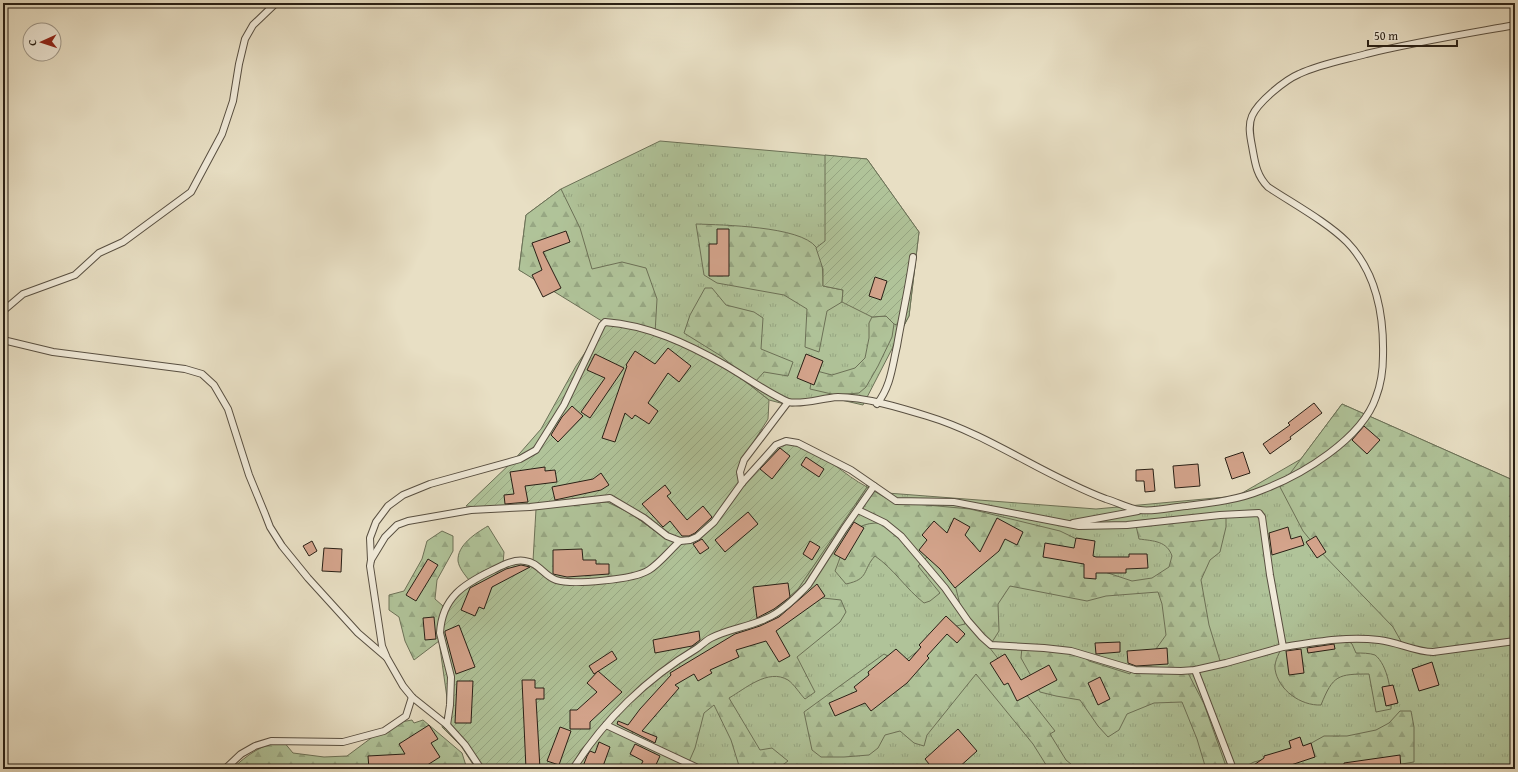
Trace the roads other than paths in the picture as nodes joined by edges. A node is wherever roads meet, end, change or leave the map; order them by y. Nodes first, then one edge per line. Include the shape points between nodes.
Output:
1 (276, 3) edge
2 (1515, 25) edge
3 (913, 257) dead end
4 (3, 311) edge
5 (3, 340) edge
6 (788, 402) junction
7 (877, 404) junction
8 (742, 483) junction
9 (874, 486) junction
10 (858, 510) junction
11 (1140, 510) junction
12 (1068, 524) junction
13 (680, 541) junction
14 (371, 560) junction
15 (1515, 641) edge
16 (1283, 647) junction
17 (387, 658) junction
18 (1195, 670) junction
19 (412, 697) junction
20 (446, 725) junction
21 (606, 725) junction
22 (690, 766) edge
23 (225, 769) edge
24 (481, 769) edge
25 (573, 769) edge
26 (700, 769) edge
27 (1233, 769) edge

1 - 4 lane via 253,25 245,39 233,101 222,134 191,192 123,242 99,254 75,275 23,294
2 - 11 lane via 1404,45 1325,64 1298,74 1259,105 1252,116 1250,127 1261,180 1346,241 1363,262 1376,291 1384,340 1383,368 1376,398 1364,419 1347,438 1319,460 1286,480 1238,498 1206,504
3 - 7 lane via 891,381
5 - 17 lane via 53,352 185,369 202,374 214,385 228,409 249,475 270,527 308,578 358,633
6 - 7 lane via 845,398
6 - 8 lane via 744,460 740,472
6 - 14 lane via 684,343 638,328 604,323 564,405 536,450 520,460 430,484 403,495 388,506 376,522 370,538
7 - 11 lane via 955,426 1068,483
8 - 9 lane via 776,445 786,441 798,443 851,470
8 - 13 lane via 714,522 694,539
9 - 10 lane
9 - 12 lane via 896,501 954,502
10 - 18 lane via 885,522 907,542 968,621 990,644 1071,651 1135,670
10 - 21 lane via 808,585 790,602 768,618 711,638 679,658 646,684
11 - 12 lane
12 - 16 lane via 1127,525 1259,513 1262,517
13 - 14 lane via 667,536 614,498 607,498 420,517 393,528 377,547
13 - 20 lane via 652,568 641,574 612,580 564,581 554,579 529,562 517,561 497,568 460,588 446,607 440,626 451,677 450,706
14 - 17 lane via 380,633
15 - 16 lane via 1433,652 1360,638 1341,638
16 - 18 lane
17 - 19 lane
18 - 27 lane
19 - 20 lane
19 - 23 lane via 403,720 372,736 331,742 271,741 241,754
20 - 24 lane via 465,745
21 - 22 lane
21 - 25 lane
22 - 26 lane

